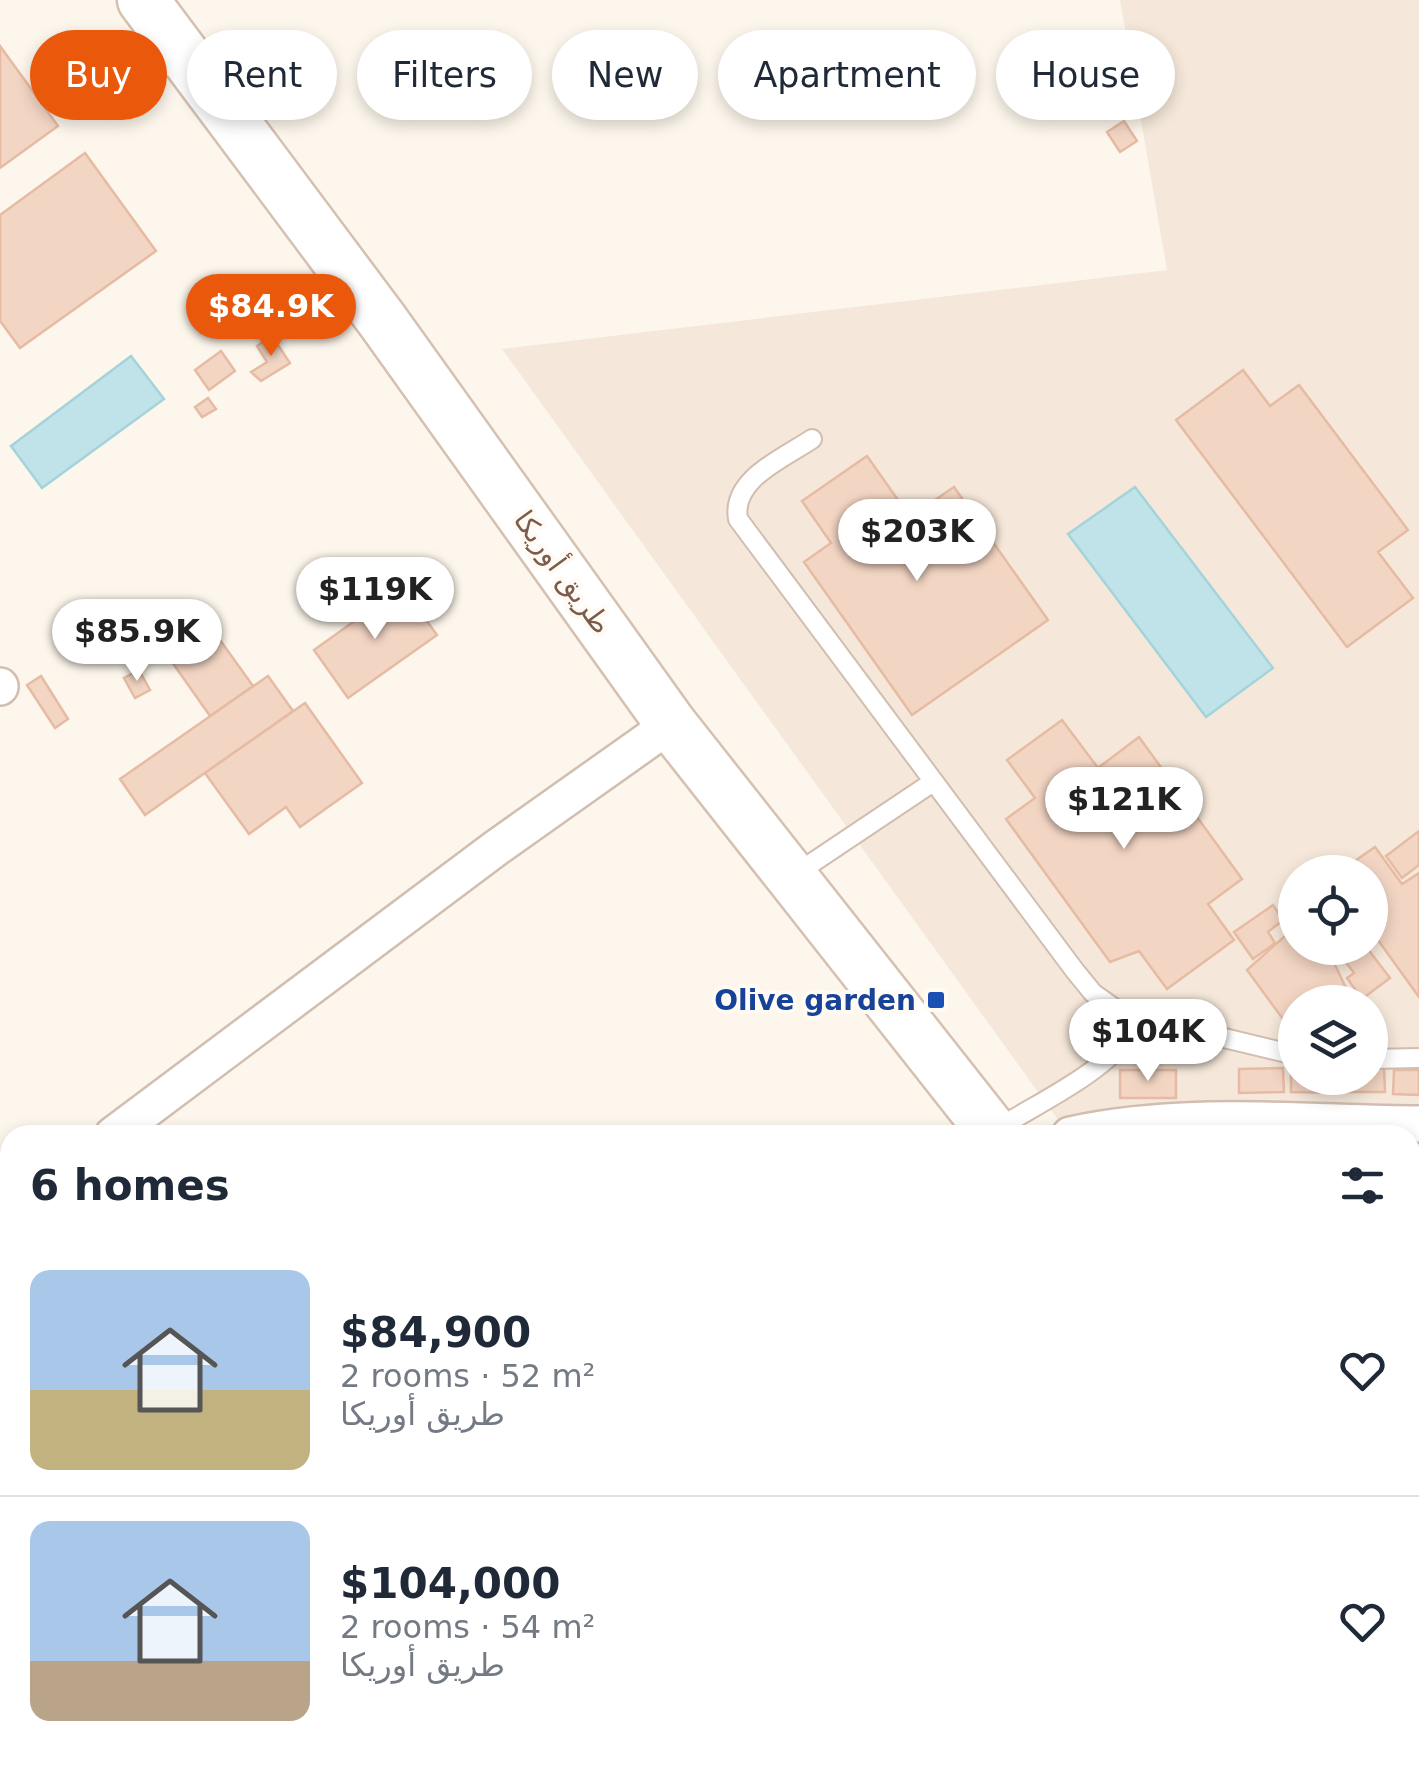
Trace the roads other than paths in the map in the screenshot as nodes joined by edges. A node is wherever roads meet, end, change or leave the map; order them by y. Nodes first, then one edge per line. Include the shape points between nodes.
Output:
1 (143, 0) edge
2 (182, 54) junction
3 (167, 64) edge
4 (812, 439) dead end
5 (671, 724) junction
6 (933, 782) junction
7 (790, 878) junction
8 (1141, 1018) junction
9 (1278, 1051) edge
10 (1419, 1058) edge
11 (1388, 1059) edge
12 (1419, 1124) edge
13 (126, 1125) edge
14 (988, 1125) edge
15 (1006, 1125) edge
16 (1124, 1125) edge

1 - 2 street, طريق أوريكا
2 - 3 lane
2 - 5 street, طريق أوريكا
4 - 6 lane via 748,482 738,519
5 - 7 street, طريق أوريكا
5 - 13 street
6 - 7 lane
6 - 8 lane via 1093,993
7 - 14 street, طريق أوريكا
8 - 9 lane
8 - 15 lane via 1101,1064
10 - 11 lane
12 - 16 street

